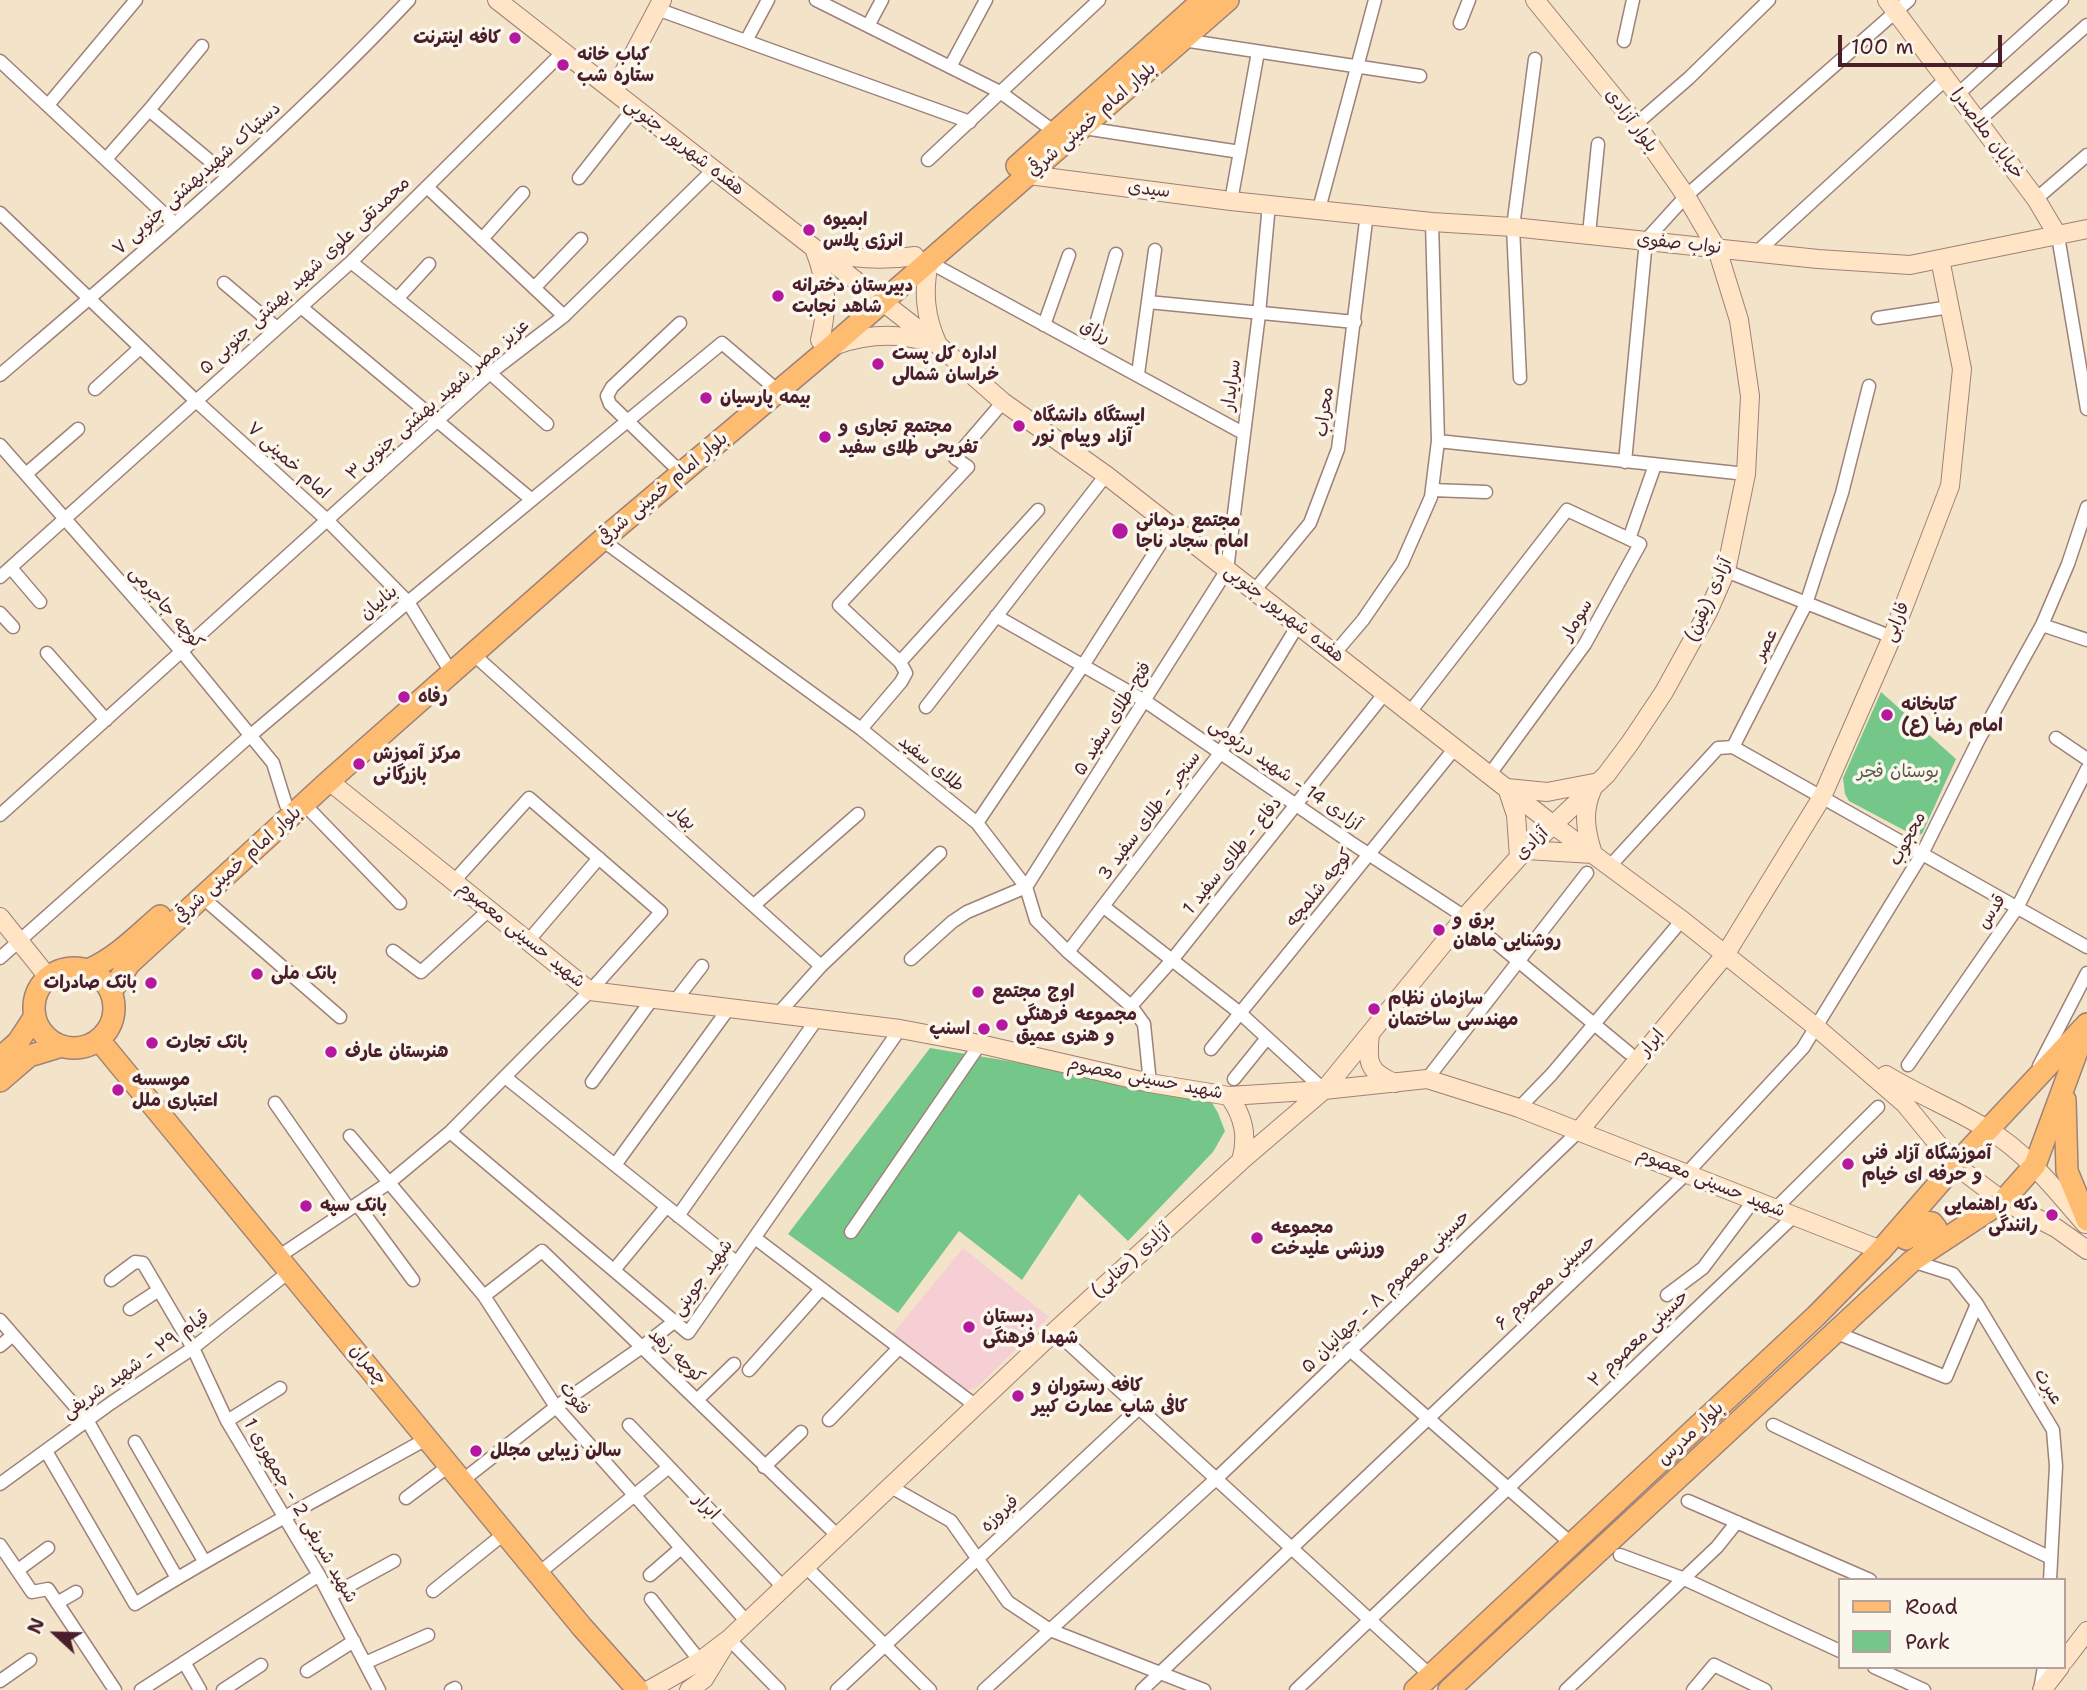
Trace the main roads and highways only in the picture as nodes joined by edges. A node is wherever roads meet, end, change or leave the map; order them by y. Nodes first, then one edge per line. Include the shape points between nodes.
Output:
1 (498, 0) edge
2 (1203, 0) edge
3 (1228, 0) edge
4 (660, 4) edge
5 (1543, 4) edge
6 (1897, 4) edge
7 (614, 91) junction
8 (1050, 144) junction
9 (1028, 170) junction
10 (1269, 204) joint
11 (2039, 204) junction
12 (2087, 229) edge
13 (2057, 236) junction
14 (2033, 241) junction
15 (1717, 249) junction
16 (815, 251) junction
17 (922, 259) junction
18 (1940, 259) junction
19 (877, 298) junction
20 (826, 343) junction
21 (938, 345) junction
22 (329, 781) junction
23 (1596, 785) junction
24 (1507, 788) junction
25 (295, 804) junction
26 (1552, 824) junction
27 (1593, 854) junction
28 (1519, 857) junction
29 (0, 917) edge
30 (1725, 955) junction
31 (88, 970) junction
32 (48, 977) junction
33 (111, 992) junction
34 (35, 1016) junction
35 (2087, 1024) edge
36 (1370, 1034) junction
37 (99, 1040) junction
38 (62, 1046) junction
39 (1839, 1046) junction
40 (0, 1058) edge
41 (2075, 1066) edge
42 (0, 1081) edge
43 (1395, 1083) junction
44 (1324, 1090) junction
45 (1229, 1096) junction
46 (1989, 1130) junction
47 (1580, 1131) junction
48 (1241, 1161) junction
49 (1955, 1165) junction
50 (2035, 1165) junction
51 (2003, 1201) junction
52 (2087, 1220) edge
53 (2087, 1227) edge
54 (1881, 1250) junction
55 (2087, 1250) edge
56 (1916, 1258) junction
57 (1816, 1316) junction
58 (2087, 1631) edge
59 (729, 1640) junction
60 (2066, 1658) edge
61 (2058, 1669) edge
62 (1423, 1683) edge
63 (638, 1690) edge
64 (649, 1690) edge
65 (689, 1690) edge
66 (1449, 1690) edge
67 (2041, 1690) edge

1 - 7 main road, هفده شهریور جنوبی
2 - 8 main road, بلوار امام خمینی شرقي
3 - 8 main road, بلوار امام خمینی شرقي via 1083,128
4 - 7 main road
5 - 15 main road, بلوار آزادی via 1636,124
6 - 11 main road, خیابان ملاصدرا
7 - 16 main road, هفده شهریور جنوبی
8 - 9 main road, بلوار امام خمینی شرقي
9 - 10 main road, سیدی
9 - 17 main road, بلوار امام خمینی شرقي
10 - 15 main road, نواب صفوی
11 - 13 main road, خیابان ملاصدرا
11 - 14 main road via 2040,226
12 - 13 main road, نواب صفوی
13 - 14 main road, نواب صفوی
14 - 18 main road, نواب صفوی
15 - 18 main road, نواب صفوی via 1910,265
15 - 23 main road, آزادی (یقین) via 1740,320 1750,396 1746,474 1726,571 1664,692
16 - 17 main road via 866,259
16 - 19 main road, هفده شهریور جنوبی
16 - 20 main road via 825,286
17 - 19 main road, بلوار امام خمینی شرقي
17 - 21 main road via 929,321
18 - 30 main road, فارابی via 1962,369 1950,486 1892,637 1822,797
19 - 20 main road, بلوار امام خمینی شرقي
19 - 21 main road, هفده شهریور جنوبی
20 - 21 main road via 885,334
20 - 22 main road, بلوار امام خمینی شرقي
20 - 25 main road, بلوار امام خمینی شرقي via 673,465
21 - 24 main road, هفده شهریور جنوبی via 1003,402 1105,475
22 - 25 main road, بلوار امام خمینی شرقي
22 - 45 main road, شهید حسینی معصوم via 590,991 901,1029
23 - 24 main road via 1548,792
23 - 26 main road, آزادی (یقین)
23 - 27 main road via 1588,801 1586,825
24 - 26 main road, هفده شهریور جنوبی
24 - 28 main road via 1516,815
25 - 31 main road, بلوار امام خمینی شرقي via 120,952
25 - 33 main road, بلوار امام خمینی شرقي via 128,964
26 - 27 main road, هفده شهریور جنوبی
26 - 28 main road, آزادی
27 - 28 main road
27 - 30 main road, هفده شهریور جنوبی
28 - 36 main road, آزادی (حنایی)
29 - 32 main road
30 - 39 main road
30 - 47 main road, ابرار
31 - 32 main road via 67,968
31 - 33 main road
32 - 34 main road via 36,995
33 - 37 main road via 113,1018
34 - 38 main road via 45,1035
34 - 40 main road via 18,1042
35 - 41 main road
35 - 46 main road
36 - 43 main road via 1368,1059 1374,1071
36 - 44 main road, آزادی (حنایی)
37 - 38 main road via 75,1048
37 - 63 main road, چمران
38 - 42 main road via 29,1056
39 - 46 main road
39 - 49 main road via 1905,1104
41 - 50 main road
41 - 52 main road via 2067,1171
43 - 44 main road, شهید حسینی معصوم
43 - 47 main road, شهید حسینی معصوم via 1427,1079
44 - 45 main road, شهید حسینی معصوم
44 - 48 main road, آزادی (حنایی)
45 - 48 main road via 1244,1127
46 - 49 main road, بلوار مدرس
46 - 50 main road
47 - 54 main road, شهید حسینی معصوم
48 - 59 main road, آزادی (حنایی)
49 - 51 main road
49 - 54 main road, بلوار مدرس
50 - 51 main road, بلوار مدرس
50 - 53 main road
51 - 55 main road
51 - 56 main road, بلوار مدرس
54 - 57 main road, بلوار مدرس
56 - 57 main road via 1937,1233 1932,1223 1920,1225 1864,1283
56 - 66 main road, بلوار مدرس
57 - 62 main road, بلوار مدرس
58 - 60 main road
59 - 64 main road, آزادی (حنایی)
59 - 65 main road, آزادی (حنایی) via 704,1679
61 - 67 main road

